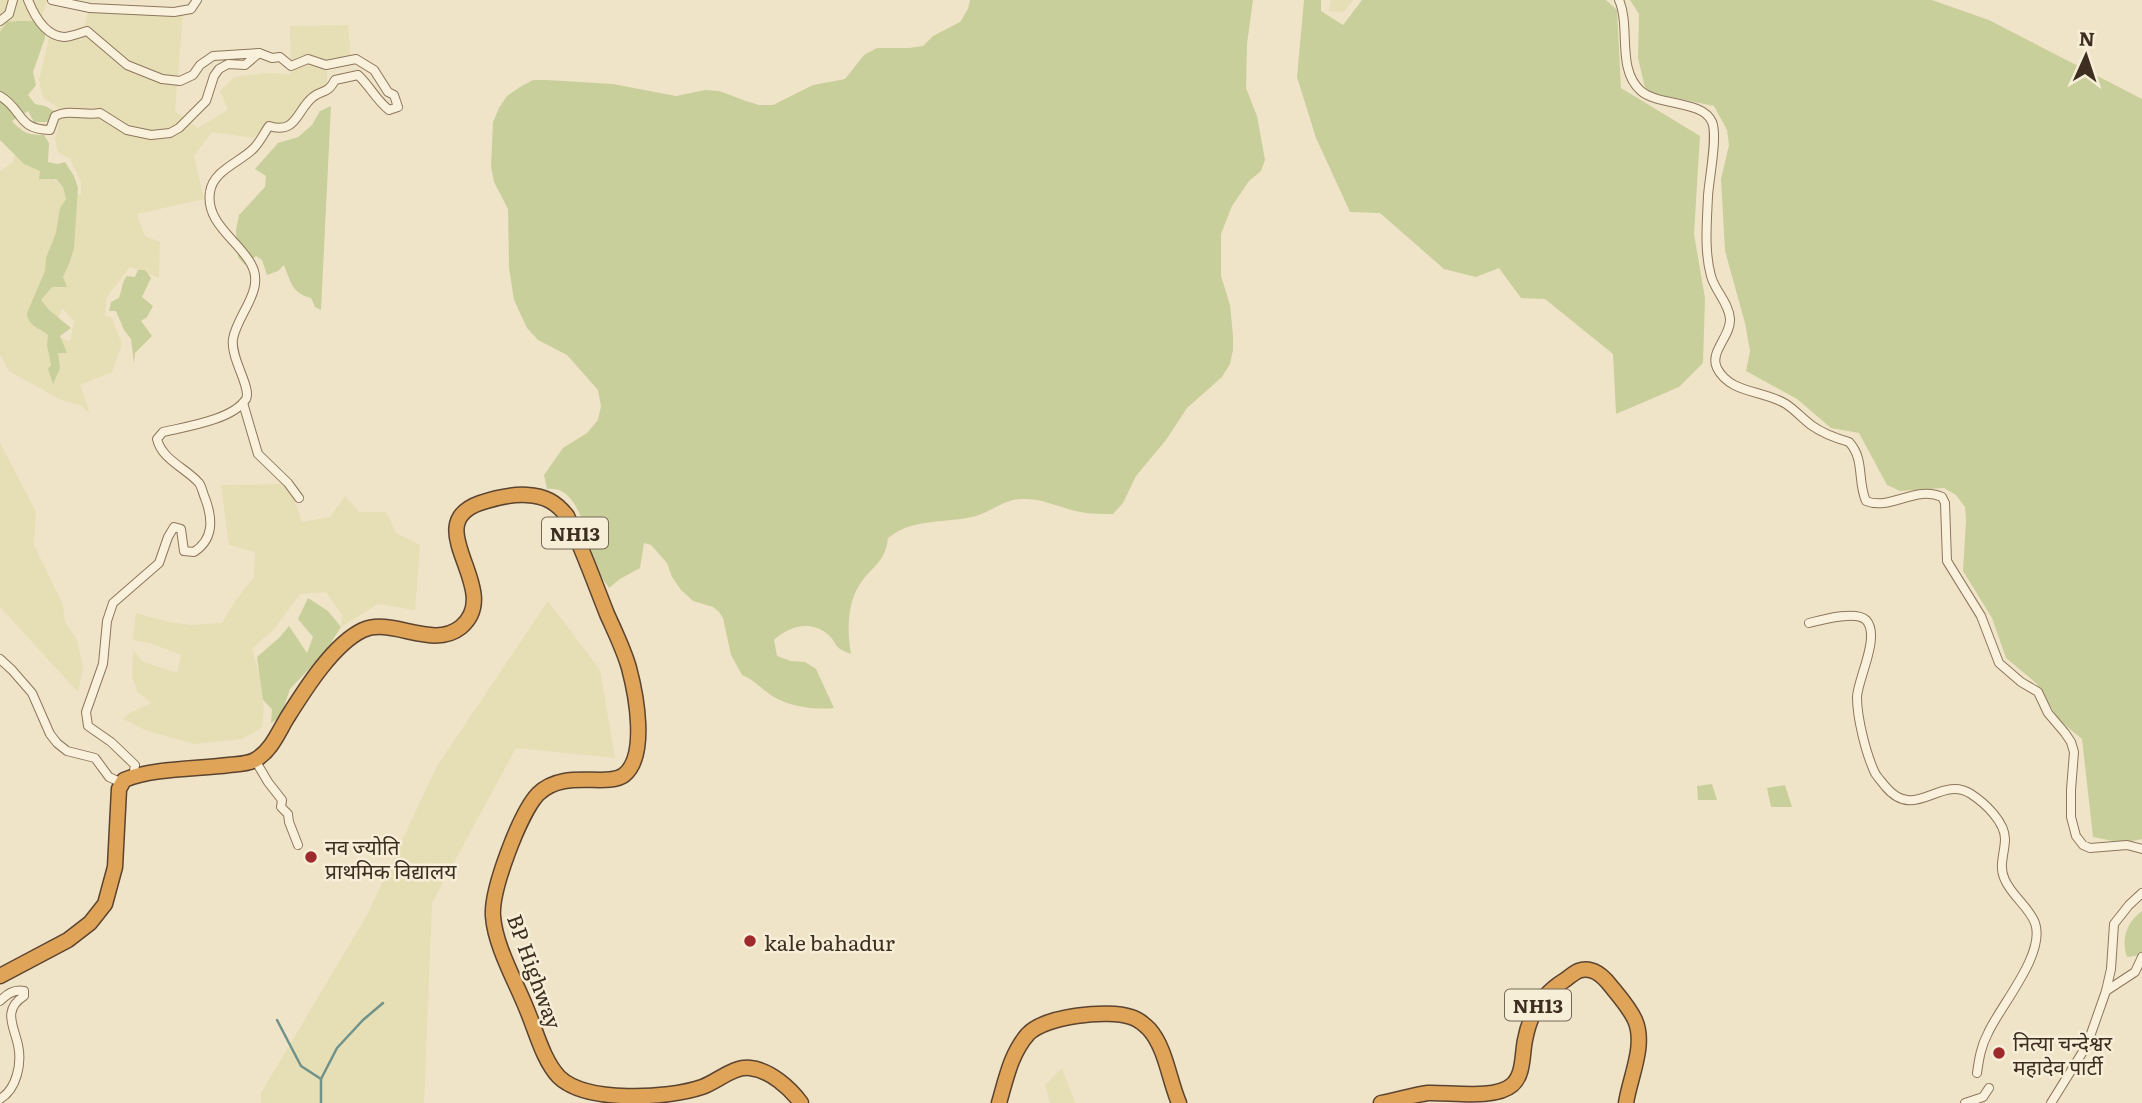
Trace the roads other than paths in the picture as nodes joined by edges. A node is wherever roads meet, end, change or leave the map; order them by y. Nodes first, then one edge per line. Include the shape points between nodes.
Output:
1 (13, 0) edge
2 (28, 0) edge
3 (52, 0) edge
4 (197, 0) edge
5 (1619, 0) edge
6 (0, 22) edge
7 (259, 53) junction
8 (0, 96) edge
9 (243, 403) junction
10 (299, 498) dead end
11 (1809, 623) dead end
12 (0, 659) edge
13 (255, 760) junction
14 (127, 780) junction
15 (298, 845) dead end
16 (2142, 849) edge
17 (2142, 893) edge
18 (2142, 957) edge
19 (0, 976) edge
20 (2106, 991) junction
21 (0, 1000) edge
22 (1977, 1073) dead end
23 (1989, 1088) dead end
24 (0, 1099) edge
25 (794, 1100) edge
26 (999, 1103) edge
27 (1179, 1103) edge
28 (1381, 1103) edge
29 (1626, 1103) edge
30 (1965, 1103) edge
31 (2051, 1103) edge

1 - 6 street via 9,14
2 - 7 street via 50,32 63,37 87,32 127,65 162,79 180,81 214,56
3 - 4 street via 90,8 174,12 191,9
5 - 16 street via 1625,15 1627,65 1642,92 1703,111 1713,123 1707,256 1731,327 1717,352 1716,366 1738,387 1786,404 1811,425 1849,442 1859,457 1866,501 1875,505 1928,493 1942,497 1947,561 1981,616 1999,663 2038,692 2071,743 2071,817 2076,836 2090,848 2127,845
7 - 8 street via 245,65 228,64 219,69 206,101 170,133 136,133 100,113 64,111 55,116 50,130 32,128
7 - 9 street via 280,57 290,66 308,59 326,65 356,59 374,70 398,107 390,110 379,102 358,75 335,80 311,99 294,122 285,127 269,126 254,149 215,179 210,192 218,224 256,275 232,341 248,390
9 - 10 street via 258,454
9 - 14 street via 215,419 163,432 157,439 166,454 200,484 211,523 209,536 194,552 184,551 181,529 174,527 159,563 113,603 107,621 103,664 86,712 88,726 135,765
11 - 22 street via 1854,616 1868,623 1871,631 1857,696 1859,715 1876,774 1891,793 1912,801 1952,788 1971,794 2001,821 2005,840 2001,870 2036,924 2037,933 2025,971 1988,1030
12 - 14 street via 32,694 57,743 67,751 94,758 109,777
13 - 14 highway
13 - 15 street via 282,800
13 - 25 highway, BP Highway / NH13 via 268,750 306,690 351,637 375,627 448,635 470,618 474,591 457,540 461,513 515,495 552,500 571,523 628,666 638,747 623,775 553,784 527,808 506,857 492,909 502,949 552,1068 564,1082 618,1097 643,1097 699,1088 747,1067 784,1085
14 - 19 highway via 119,789 115,867 105,904 68,940
17 - 20 street via 2113,925
18 - 20 street via 2136,972
20 - 31 street via 2087,1045
21 - 24 street via 24,991 10,1022 19,1048 19,1067 9,1093
23 - 30 street via 1983,1097
26 - 27 highway via 1013,1056 1029,1033 1044,1024 1101,1014 1132,1017 1148,1027
28 - 29 highway, NH13 via 1427,1094 1497,1092 1513,1085 1528,1026 1541,999 1578,971 1588,970 1603,977 1638,1028

